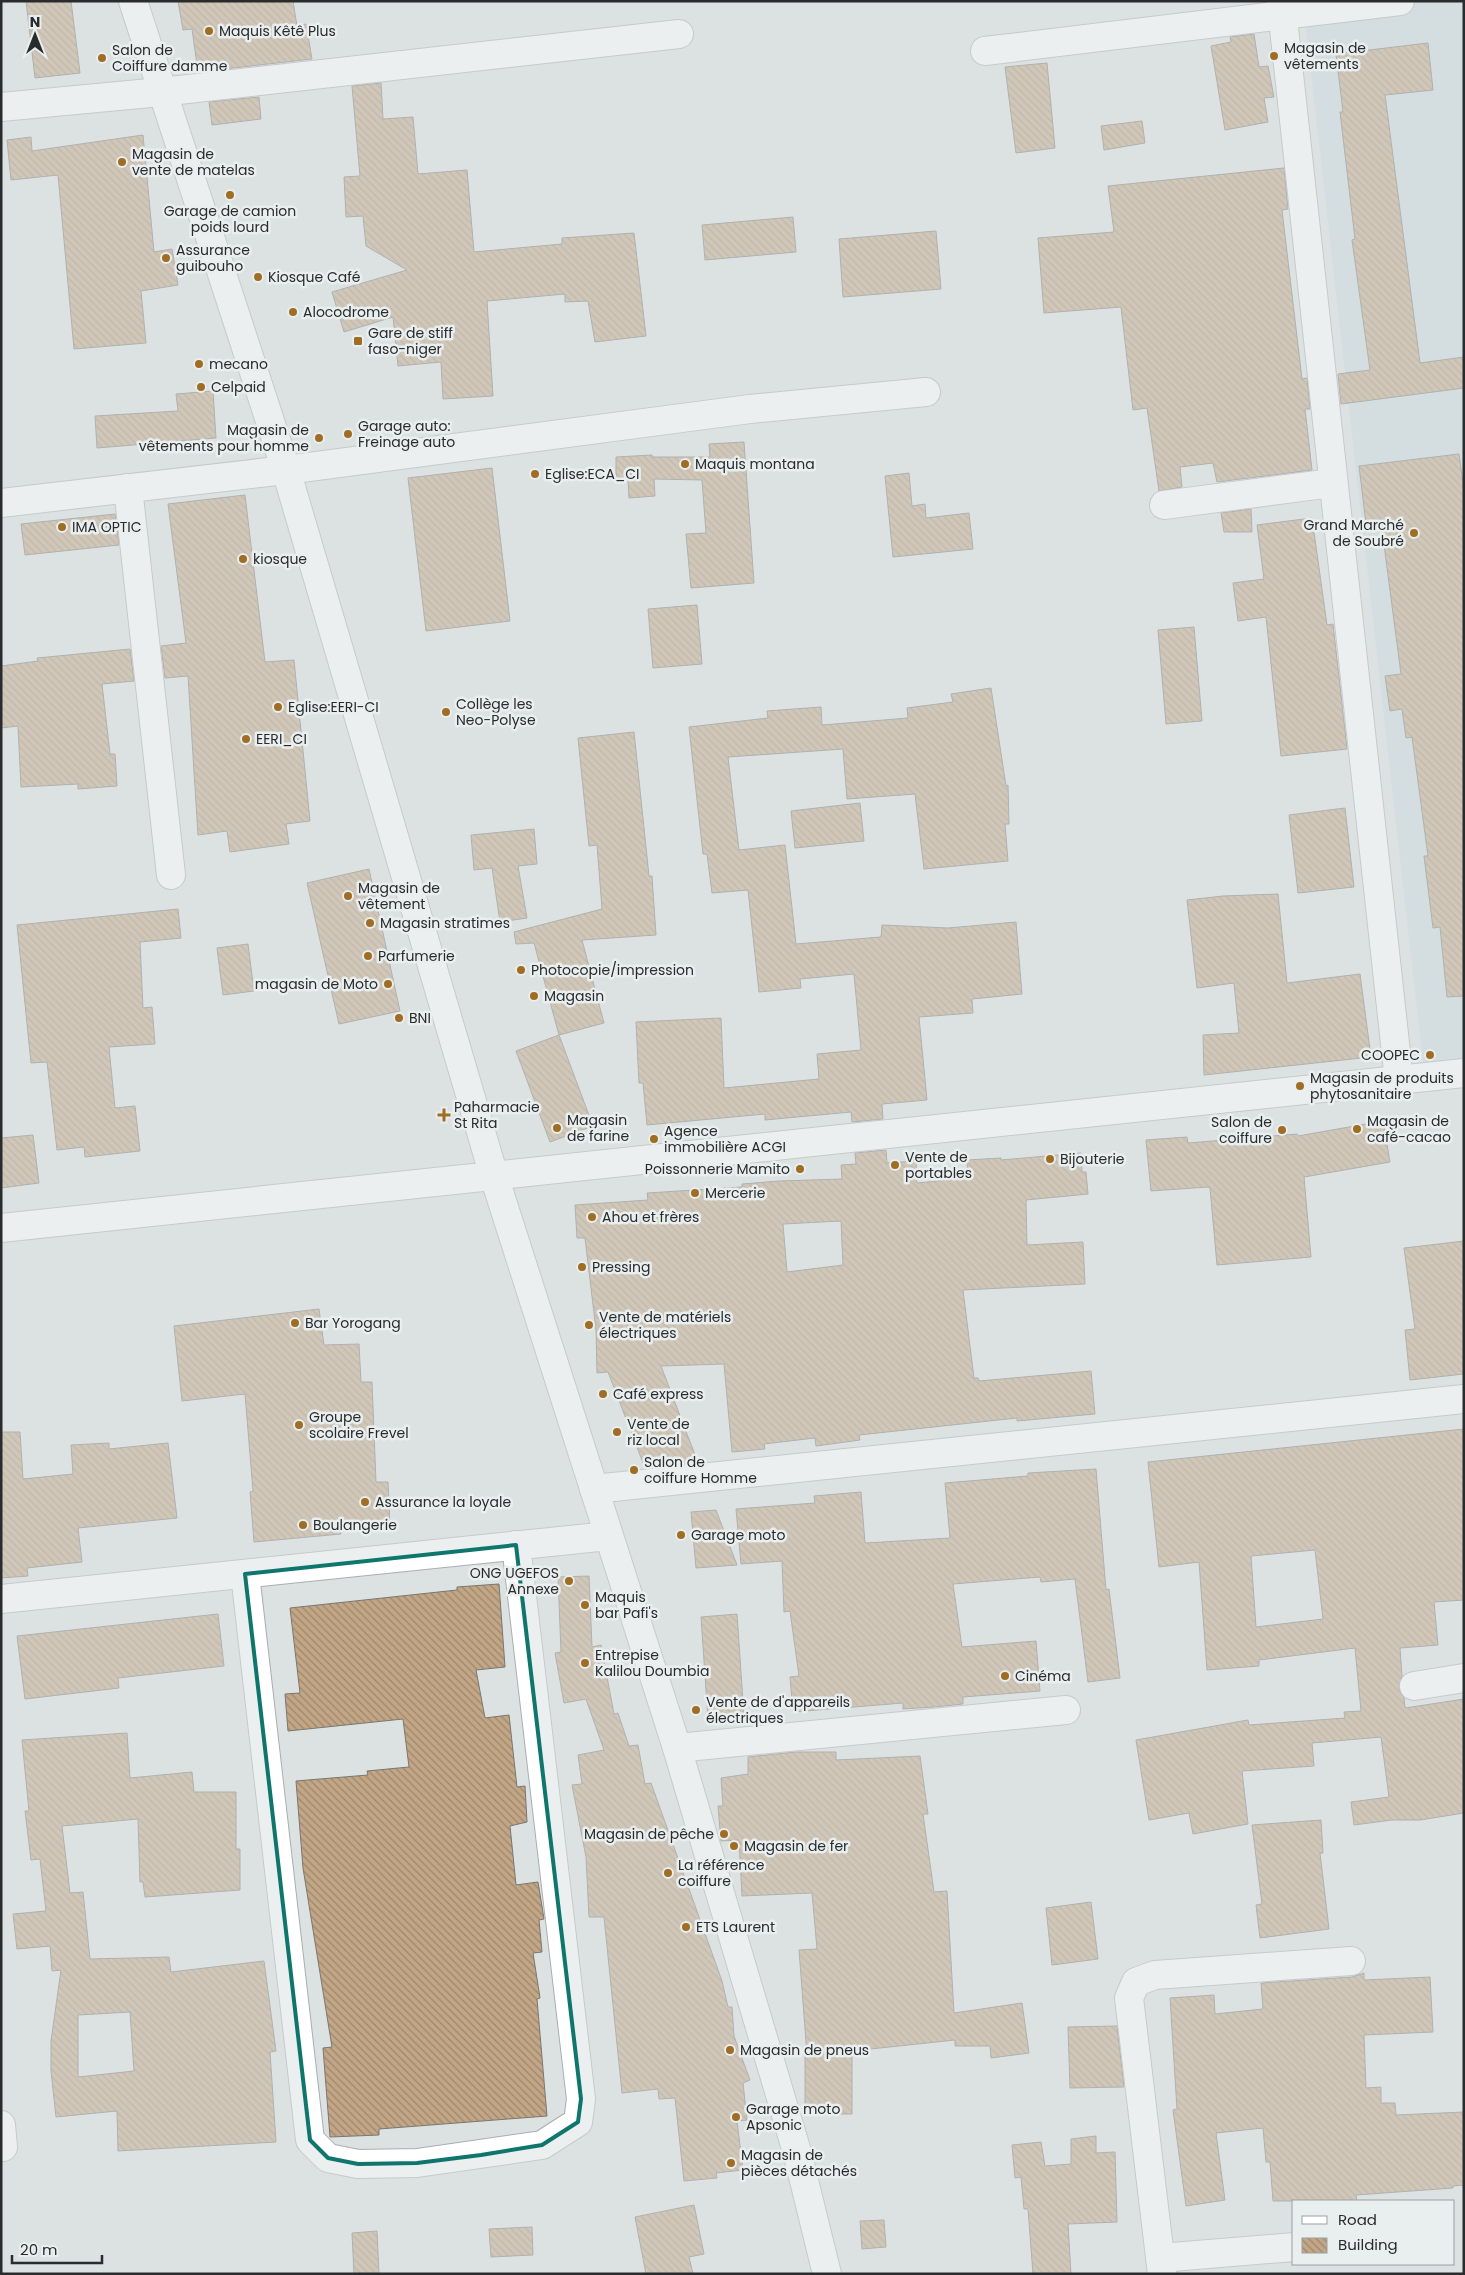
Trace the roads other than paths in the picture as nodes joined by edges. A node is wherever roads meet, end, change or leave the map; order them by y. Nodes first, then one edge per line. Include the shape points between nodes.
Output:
1 (133, 1) edge
2 (1400, 1) edge
3 (1282, 8) edge
4 (679, 34) dead end
5 (985, 51) dead end
6 (161, 92) junction
7 (1, 107) edge
8 (926, 392) dead end
9 (286, 470) junction
10 (1332, 483) junction
11 (128, 488) junction
12 (1, 503) edge
13 (1164, 505) dead end
14 (171, 875) dead end
15 (1464, 1073) edge
16 (1398, 1080) junction
17 (494, 1176) junction
18 (1, 1228) edge
19 (1464, 1399) edge
20 (594, 1489) junction
21 (608, 1536) junction
22 (516, 1546) junction
23 (244, 1574) junction
24 (1, 1599) edge
25 (1464, 1678) edge
26 (1414, 1686) dead end
27 (1066, 1710) dead end
28 (677, 1748) junction
29 (1351, 1961) dead end
30 (1292, 2248) edge
31 (1161, 2266) edge
32 (827, 2274) edge

1 - 6 street
2 - 3 street
3 - 5 street
3 - 10 street
4 - 6 street
6 - 7 street
6 - 9 street
8 - 9 street via 750,409
9 - 11 street
9 - 17 street
10 - 13 street
10 - 16 street
11 - 12 street
11 - 14 street
15 - 16 street
16 - 17 street
17 - 18 street
17 - 20 street
19 - 20 street
20 - 21 street
21 - 22 street
21 - 28 street
22 - 23 street
22 - 23 street via 580,2099 578,2122 542,2145 416,2163 358,2164 328,2158 310,2140
23 - 24 street
25 - 26 street
27 - 28 street
28 - 32 street via 797,2152
29 - 31 street via 1155,1976 1136,1982 1129,1998
30 - 31 street

